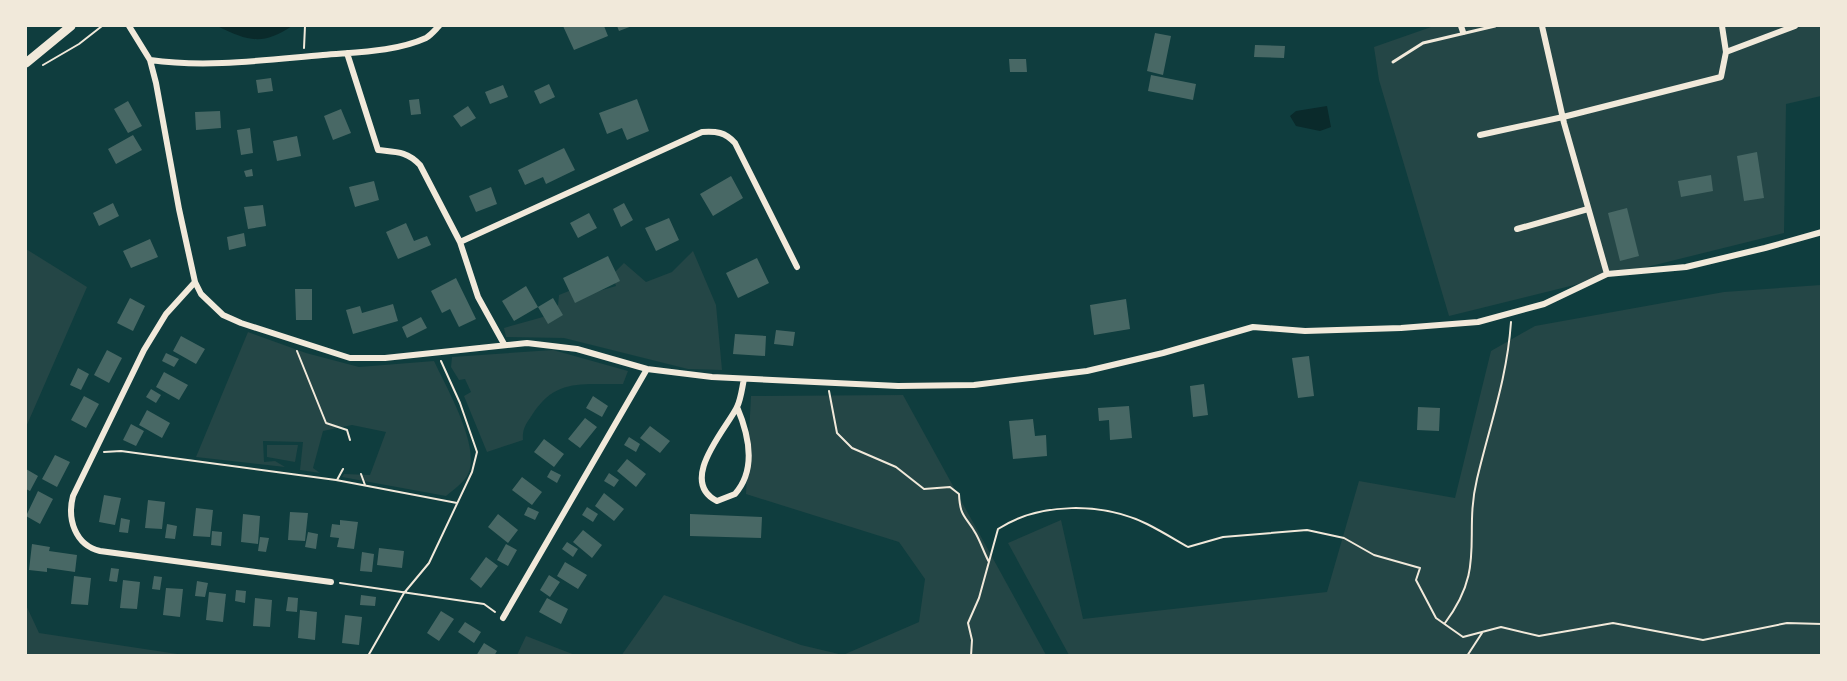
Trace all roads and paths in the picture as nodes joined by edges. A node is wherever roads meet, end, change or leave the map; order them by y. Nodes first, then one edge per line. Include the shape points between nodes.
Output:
1 (70, 26) edge
2 (102, 26) edge
3 (129, 26) edge
4 (305, 26) edge
5 (439, 26) edge
6 (1495, 26) edge
7 (1542, 26) edge
8 (1722, 26) edge
9 (1795, 26) edge
10 (1462, 29) edge
11 (1726, 51) junction
12 (346, 53) junction
13 (303, 57) junction
14 (150, 60) junction
15 (1393, 62) dead end
16 (26, 63) edge
17 (39, 67) dead end
18 (1563, 117) junction
19 (1480, 135) dead end
20 (1588, 209) junction
21 (1517, 229) dead end
22 (1821, 232) edge
23 (460, 242) junction
24 (797, 267) dead end
25 (1607, 274) junction
26 (195, 282) junction
27 (1512, 314) junction
28 (293, 340) junction
29 (504, 344) junction
30 (436, 351) junction
31 (647, 369) junction
32 (744, 379) junction
33 (827, 383) junction
34 (737, 407) junction
35 (350, 440) dead end
36 (95, 453) junction
37 (343, 470) dead end
38 (361, 474) dead end
39 (336, 480) junction
40 (365, 485) junction
41 (457, 503) junction
42 (989, 562) junction
43 (331, 582) joint
44 (404, 593) junction
45 (503, 618) joint
46 (1444, 624) junction
47 (1821, 624) edge
48 (1482, 633) junction
49 (368, 656) edge
50 (971, 656) edge
51 (1467, 656) edge

1 - 16 main road
2 - 17 path
3 - 14 street
4 - 13 path
5 - 12 street via 428,37 411,44
6 - 10 lane
7 - 18 street
8 - 11 street
9 - 11 street
10 - 15 lane via 1423,43
11 - 18 street via 1721,77
12 - 13 street
12 - 23 street via 378,150 401,151 412,156
13 - 14 street via 183,65
14 - 26 street
18 - 19 street
18 - 20 street
20 - 21 street
20 - 25 street
22 - 25 street via 1686,267
23 - 24 street via 702,132 712,131 728,135 735,143
23 - 29 street via 478,297
25 - 27 street via 1544,304
26 - 28 street via 210,305 223,315
26 - 36 street via 166,314 144,350
27 - 33 street via 1478,322 1401,328 1305,331 1253,327 1097,369 974,385 898,387
27 - 46 path via 1508,362 1473,501 1469,579 1461,602
28 - 30 street via 360,359
28 - 35 path via 326,423 347,430
29 - 30 street
29 - 31 street via 577,349
30 - 41 path via 477,452
31 - 32 street
31 - 45 street
32 - 33 street
32 - 34 street
33 - 42 path via 837,433 852,448 896,467 924,489 950,487 959,494 966,523 975,532
34 - 34 street via 747,435 748,468 735,494 717,501 707,493 705,464 711,446
36 - 39 path via 121,452
36 - 43 street via 71,505 73,526 88,547
37 - 39 path
38 - 40 path
39 - 40 path
40 - 41 path
41 - 44 path via 429,563
42 - 46 path via 998,529 1016,517 1049,510 1104,511 1145,523 1188,547 1223,537 1307,530 1344,538 1374,555 1420,568 1416,580 1436,618
42 - 50 path via 968,623
43 - 44 path
44 - 45 path via 484,604
44 - 49 path
46 - 48 path via 1463,637
47 - 48 path via 1787,622 1703,640 1613,623 1539,636 1501,627
48 - 51 path

